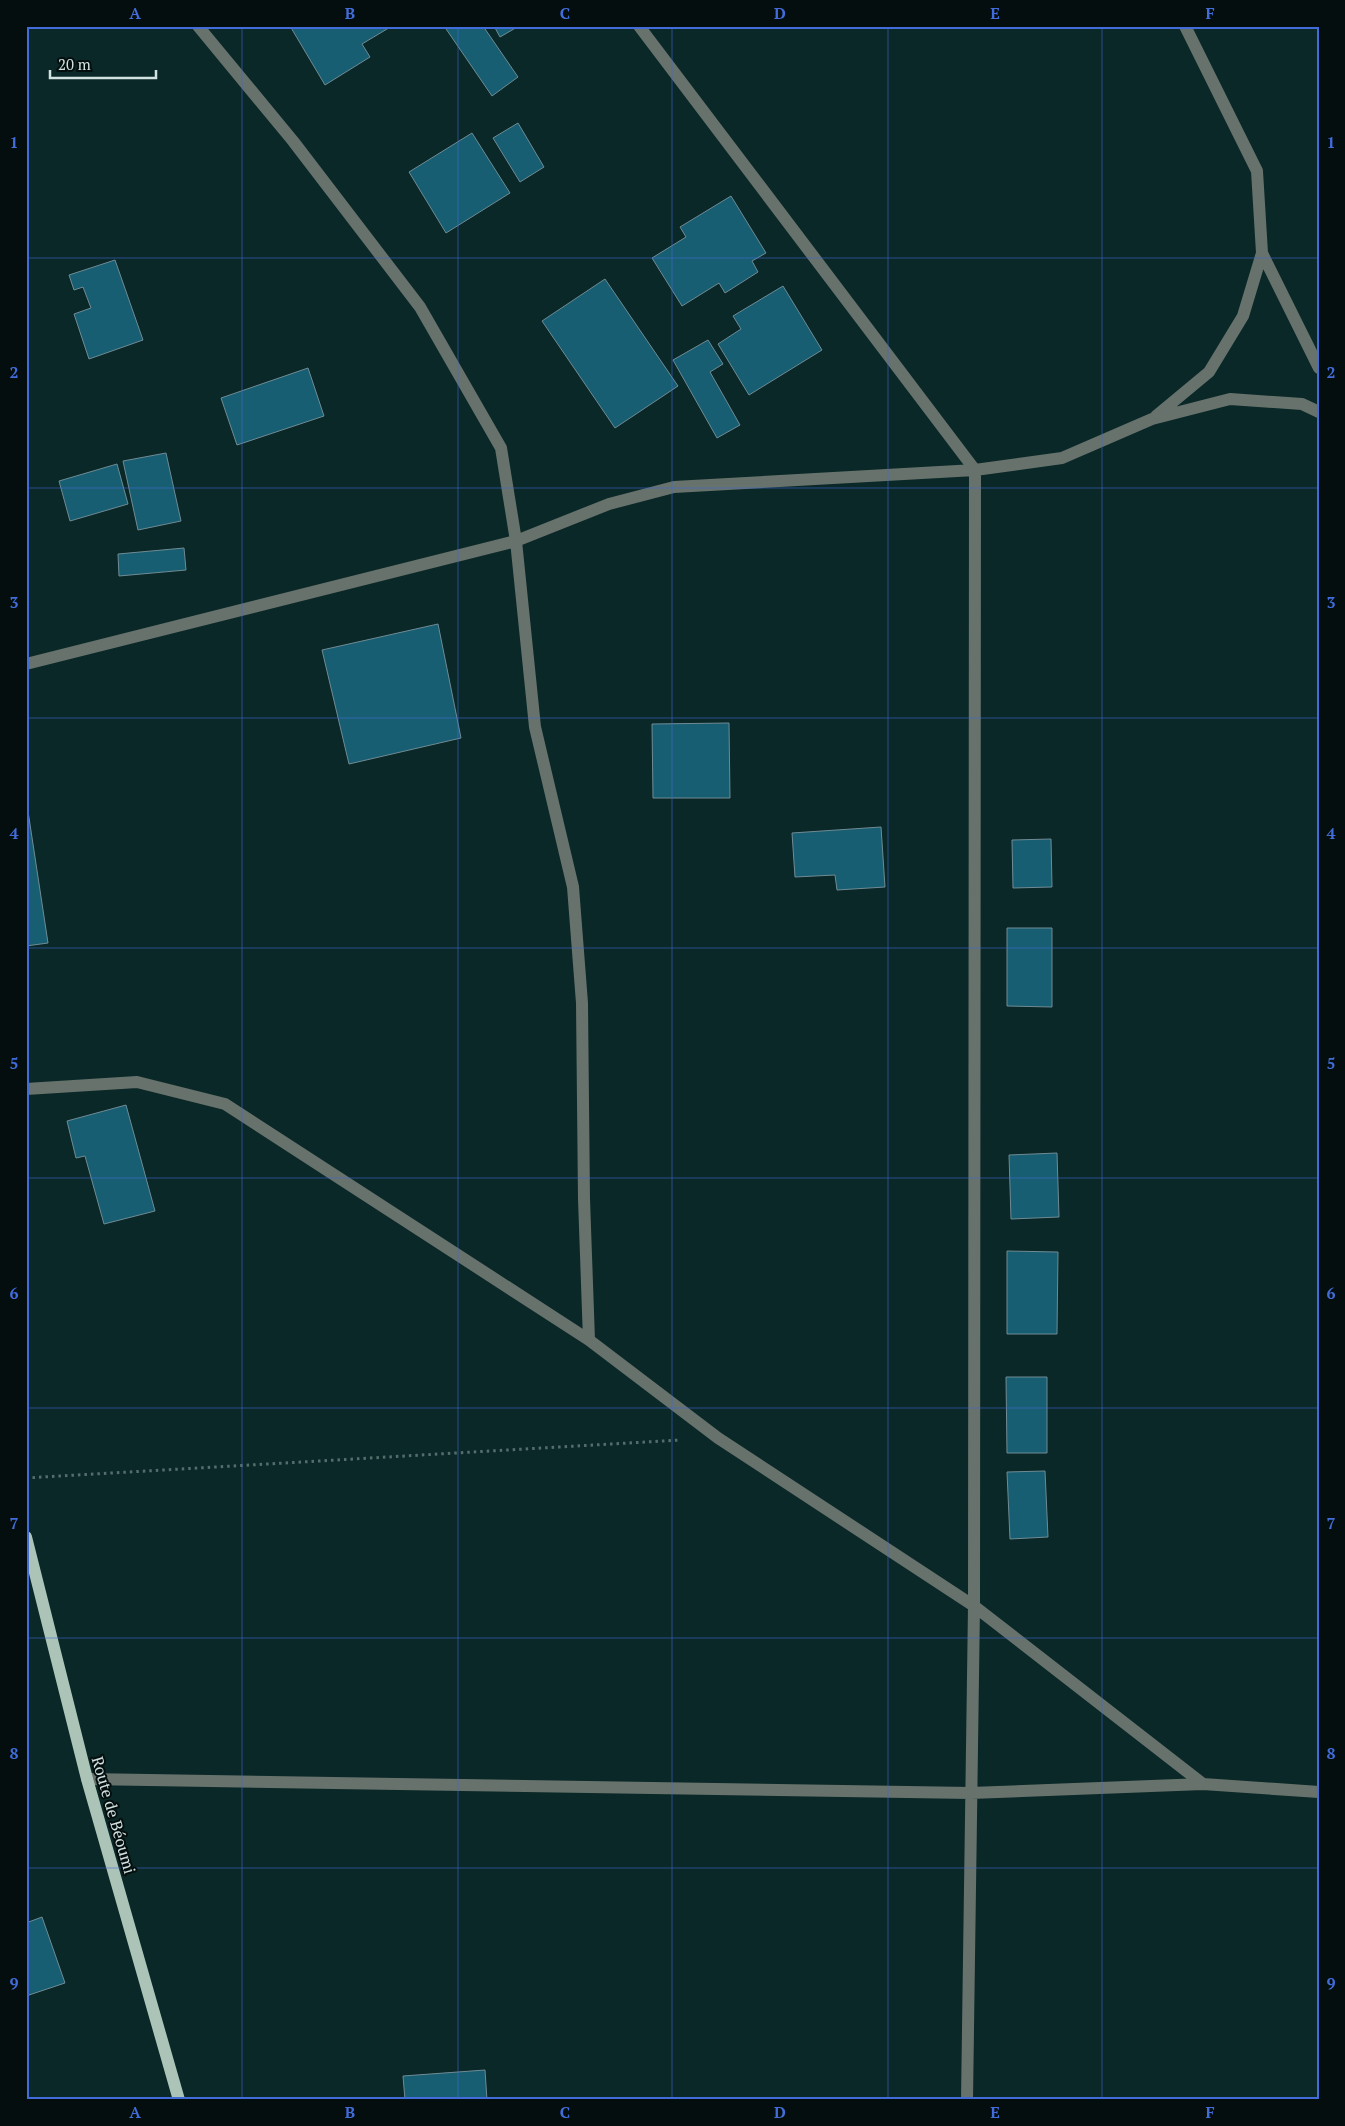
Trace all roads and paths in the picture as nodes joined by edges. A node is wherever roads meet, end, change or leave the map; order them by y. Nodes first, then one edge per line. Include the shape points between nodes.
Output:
1 (198, 26) edge
2 (639, 26) edge
3 (1185, 26) edge
4 (1262, 253) junction
5 (1319, 368) edge
6 (1319, 412) edge
7 (1152, 419) junction
8 (975, 470) junction
9 (516, 541) junction
10 (26, 664) edge
11 (26, 1089) edge
12 (589, 1340) junction
13 (718, 1438) junction
14 (26, 1478) edge
15 (26, 1537) edge
16 (974, 1606) junction
17 (87, 1779) junction
18 (1203, 1784) junction
19 (1319, 1792) edge
20 (971, 1793) junction
21 (179, 2100) edge
22 (967, 2100) edge

1 - 9 street via 420,307 501,448
2 - 8 street
3 - 4 street via 1257,171
4 - 5 street
4 - 7 street via 1243,316 1209,372
6 - 7 street via 1302,404 1230,399
7 - 8 street via 1062,458
8 - 9 street via 674,488 609,504
8 - 16 street
9 - 10 street
9 - 12 street via 535,727 573,887 582,1003
11 - 12 street via 137,1082 225,1104
12 - 13 street
13 - 14 path
13 - 16 street
15 - 17 main road, Route de Béoumi
16 - 18 street
16 - 20 street
17 - 20 street
17 - 21 main road, Route de Béoumi
18 - 19 street
18 - 20 street
20 - 22 street

